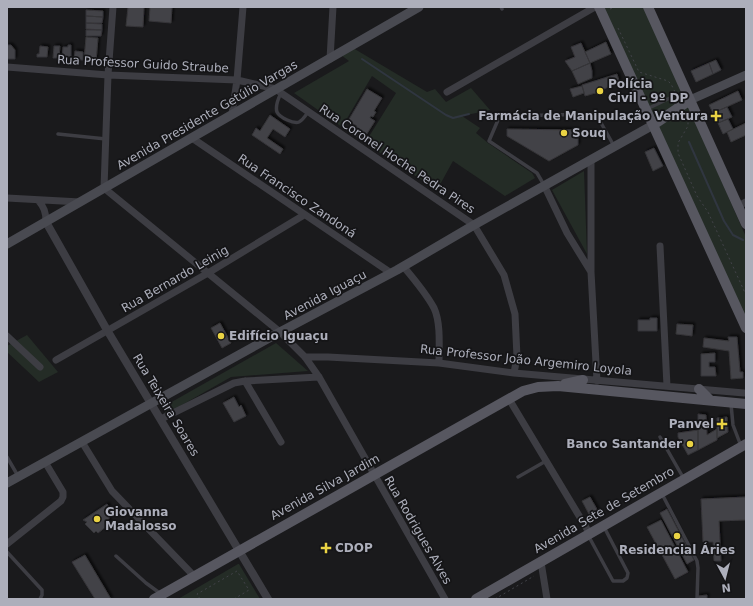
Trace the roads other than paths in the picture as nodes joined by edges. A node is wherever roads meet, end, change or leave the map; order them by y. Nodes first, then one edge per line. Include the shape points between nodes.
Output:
1 (114, 7) edge
2 (242, 7) edge
3 (333, 7) edge
4 (419, 7) edge
5 (595, 7) edge
6 (600, 7) edge
7 (648, 7) edge
8 (330, 58) junction
9 (7, 67) edge
10 (108, 75) junction
11 (746, 75) edge
12 (237, 80) junction
13 (279, 91) junction
14 (447, 92) dead end
15 (690, 100) junction
16 (678, 108) junction
17 (646, 109) junction
18 (308, 112) junction
19 (232, 114) junction
20 (653, 125) junction
21 (58, 134) dead end
22 (192, 138) junction
23 (106, 139) junction
24 (614, 147) junction
25 (591, 160) junction
26 (544, 186) junction
27 (104, 188) junction
28 (7, 198) edge
29 (38, 200) junction
30 (80, 202) junction
31 (742, 204) edge
32 (304, 214) junction
33 (46, 222) junction
34 (746, 224) edge
35 (474, 225) junction
36 (7, 244) edge
37 (660, 246) dead end
38 (403, 266) junction
39 (591, 272) junction
40 (208, 273) junction
41 (390, 273) junction
42 (746, 328) edge
43 (107, 330) junction
44 (280, 332) junction
45 (8, 340) edge
46 (305, 356) junction
47 (56, 360) dead end
48 (439, 363) junction
49 (40, 367) dead end
50 (514, 373) junction
51 (319, 377) junction
52 (583, 380) junction
53 (245, 381) junction
54 (597, 381) junction
55 (558, 386) junction
56 (667, 386) junction
57 (699, 389) junction
58 (744, 393) dead end
59 (509, 399) junction
60 (710, 400) junction
61 (731, 403) junction
62 (151, 404) junction
63 (745, 404) edge
64 (161, 419) junction
65 (660, 437) dead end
66 (82, 442) junction
67 (280, 442) dead end
68 (744, 446) edge
69 (7, 457) edge
70 (546, 461) junction
71 (45, 462) junction
72 (373, 475) junction
73 (18, 477) junction
74 (518, 477) dead end
75 (684, 480) junction
76 (7, 484) edge
77 (661, 493) junction
78 (603, 526) junction
79 (589, 534) junction
80 (7, 544) edge
81 (238, 551) junction
82 (7, 552) edge
83 (116, 556) dead end
84 (541, 562) junction
85 (194, 576) junction
86 (158, 597) edge
87 (40, 599) edge
88 (268, 599) edge
89 (445, 599) edge
90 (476, 599) edge
91 (547, 599) edge
92 (697, 599) edge

1 - 10 street
2 - 12 street
3 - 8 street
4 - 8 main road, Avenida Presidente Getúlio Vargas
5 - 14 street
6 - 17 main road
7 - 15 main road
8 - 13 main road, Avenida Presidente Getúlio Vargas
9 - 10 street, Rua Professor Guido Straube
10 - 12 street, Rua Professor Guido Straube
10 - 23 street
11 - 15 main road
12 - 13 street, Rua Professor Guido Straube
12 - 19 street
13 - 18 street, Rua Coronel Hoche Pedra Pires
13 - 18 lane via 276,108 279,115 291,122 299,122
13 - 19 main road, Avenida Presidente Getúlio Vargas
15 - 16 main road
15 - 31 main road
16 - 17 lane via 672,97
16 - 20 main road
17 - 20 main road
18 - 35 street, Rua Coronel Hoche Pedra Pires
19 - 22 main road, Avenida Presidente Getúlio Vargas
20 - 24 main road, Avenida Iguaçu
20 - 42 main road
21 - 23 lane
22 - 27 main road, Avenida Presidente Getúlio Vargas
22 - 32 street, Rua Francisco Zandoná
23 - 27 street
24 - 25 main road, Avenida Iguaçu
24 - 26 lane via 596,114 505,116 498,120 489,141 537,173
25 - 26 main road, Avenida Iguaçu
25 - 39 street
26 - 35 main road, Avenida Iguaçu
26 - 39 street via 567,233
27 - 30 main road, Avenida Presidente Getúlio Vargas
27 - 40 street, Rua Rodrigues Alves
28 - 29 street
29 - 30 street
29 - 33 street via 44,207
30 - 33 main road, Avenida Presidente Getúlio Vargas
31 - 34 main road
32 - 40 street, Rua Bernardo Leinig
32 - 41 street, Rua Francisco Zandoná
33 - 36 main road, Avenida Presidente Getúlio Vargas
33 - 43 street, Rua Teixeira Soares
35 - 38 main road, Avenida Iguaçu
35 - 50 street, Rua Coronel Hoche Pedra Pires via 504,275 515,314 517,357
37 - 56 street
38 - 41 main road, Avenida Iguaçu
38 - 48 street via 435,309 439,329
39 - 54 street
40 - 43 street, Rua Bernardo Leinig
40 - 44 street, Rua Rodrigues Alves
41 - 44 main road, Avenida Iguaçu
43 - 47 street, Rua Bernardo Leinig
43 - 62 street, Rua Teixeira Soares
44 - 46 street, Rua Rodrigues Alves
44 - 62 main road, Avenida Iguaçu
45 - 49 street
46 - 48 street, Rua Professor João Argemiro Loyola
46 - 51 street, Rua Rodrigues Alves
48 - 50 street, Rua Professor João Argemiro Loyola
50 - 52 street, Rua Professor João Argemiro Loyola
51 - 53 street
51 - 72 street, Rua Rodrigues Alves
52 - 54 street, Rua Professor João Argemiro Loyola
52 - 55 main road
53 - 64 street via 234,383
53 - 67 street
54 - 56 street, Rua Professor João Argemiro Loyola
55 - 59 main road, Rua Professor João Argemiro Loyola via 538,387 523,391
55 - 60 main road, Rua Professor João Argemiro Loyola
56 - 57 street, Rua Professor João Argemiro Loyola
57 - 58 street, Rua Professor João Argemiro Loyola
57 - 60 main road
59 - 70 street
59 - 72 main road, Avenida Silva Jardim
60 - 61 main road, Rua Professor João Argemiro Loyola
61 - 63 main road, Rua Professor João Argemiro Loyola
61 - 68 lane via 733,425
62 - 64 street, Rua Teixeira Soares
62 - 66 main road, Avenida Iguaçu
64 - 81 street, Rua Teixeira Soares
65 - 75 lane
66 - 71 main road, Avenida Iguaçu
66 - 85 street via 112,491
68 - 75 main road, Avenida Sete de Setembro
69 - 73 lane
70 - 74 lane
70 - 79 street
71 - 73 main road, Avenida Iguaçu
71 - 80 street via 63,492 63,497
72 - 81 main road, Avenida Silva Jardim
72 - 89 street, Rua Rodrigues Alves
73 - 76 main road, Avenida Iguaçu
75 - 77 main road, Avenida Sete de Setembro
77 - 78 main road, Avenida Sete de Setembro
77 - 92 lane via 697,561
78 - 79 main road, Avenida Sete de Setembro
78 - 79 lane via 628,573 623,581 613,581
79 - 84 main road, Avenida Sete de Setembro
81 - 85 main road, Avenida Silva Jardim
81 - 88 street, Rua Teixeira Soares
82 - 87 lane via 42,590
83 - 86 lane
84 - 90 main road, Avenida Sete de Setembro
84 - 91 street
85 - 86 main road, Avenida Silva Jardim

